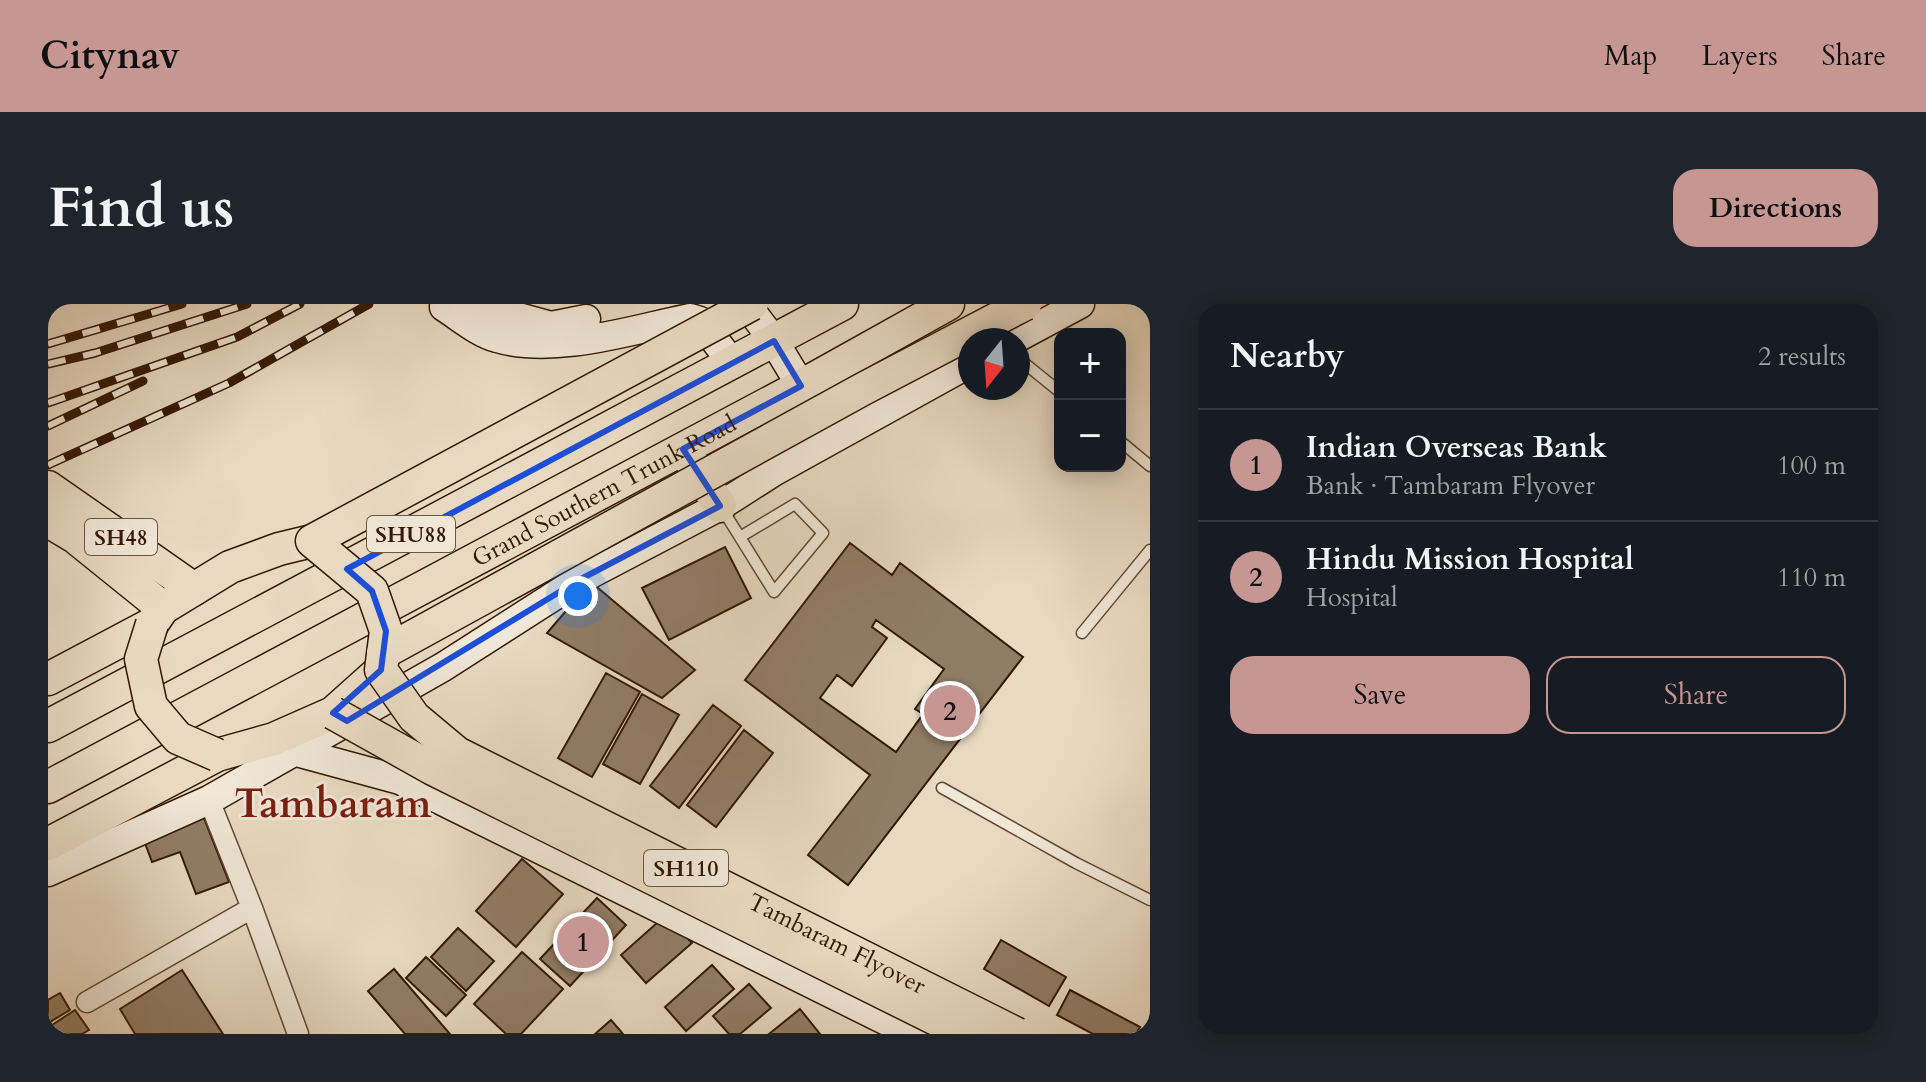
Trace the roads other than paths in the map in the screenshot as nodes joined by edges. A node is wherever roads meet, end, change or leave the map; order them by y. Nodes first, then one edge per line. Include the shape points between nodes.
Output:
1 (675, 304) edge
2 (730, 304) edge
3 (752, 304) edge
4 (842, 304) edge
5 (948, 304) edge
6 (1025, 304) edge
7 (1080, 304) edge
8 (457, 305) edge
9 (1030, 331) edge
10 (774, 341) junction
11 (733, 364) junction
12 (1030, 368) edge
13 (958, 370) edge
14 (801, 386) junction
15 (1054, 387) edge
16 (1126, 446) edge
17 (683, 449) junction
18 (1150, 466) edge
19 (48, 487) edge
20 (720, 506) junction
21 (48, 521) edge
22 (740, 537) junction
23 (312, 541) junction
24 (1150, 550) edge
25 (194, 589) junction
26 (158, 616) junction
27 (1082, 633) dead end
28 (382, 661) junction
29 (48, 679) edge
30 (333, 713) junction
31 (48, 726) edge
32 (293, 751) junction
33 (217, 755) junction
34 (48, 787) edge
35 (942, 788) dead end
36 (209, 800) junction
37 (48, 844) edge
38 (48, 872) edge
39 (1150, 900) edge
40 (252, 908) junction
41 (87, 1002) dead end
42 (298, 1034) edge
43 (913, 1034) edge
44 (966, 1034) edge
45 (1017, 1034) edge

1 - 8 street via 551,326
2 - 10 street via 749,308
3 - 23 main road, bridge
4 - 10 main road, SHU88
5 - 14 main road, Grand Southern Trunk Road / SHU88
6 - 28 main road, bridge via 849,396
7 - 9 street
8 - 11 street via 494,338 537,346 690,318 700,321
10 - 11 main road, SHU88
10 - 14 street
11 - 31 main road, SHU88
12 - 15 lane
13 - 20 street
14 - 17 main road, Grand Southern Trunk Road / SHU88
16 - 18 lane
17 - 20 main road
17 - 34 main road, Grand Southern Trunk Road / SHU88
19 - 25 main road, SH48
20 - 22 lane
20 - 32 street via 579,580 443,667
21 - 26 main road, SH48 via 75,537
22 - 22 lane via 774,592 823,533 795,504
23 - 25 main road via 230,567
23 - 28 main road, bridge via 372,591 386,631
24 - 27 lane
25 - 26 main road
26 - 29 main road
26 - 33 main road, bridge via 141,659 151,706 178,738
28 - 30 main road
28 - 45 main road, Tambaram Flyover / SH110, bridge via 414,717 457,753
30 - 33 main road via 274,739
30 - 44 main road, Tambaram Flyover / SH110, bridge via 433,769
32 - 36 street
32 - 43 street via 400,780
33 - 37 main road
35 - 39 lane
36 - 38 street
36 - 40 street
40 - 41 street
40 - 42 street

